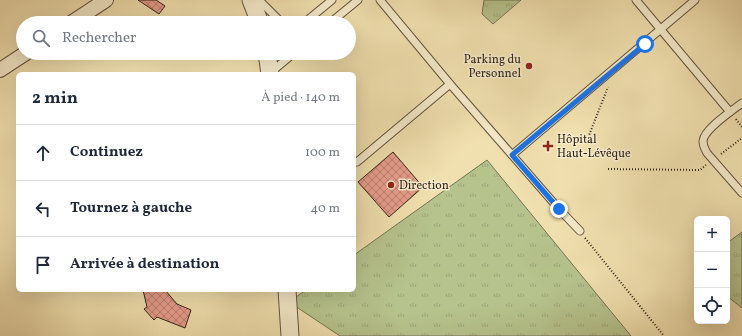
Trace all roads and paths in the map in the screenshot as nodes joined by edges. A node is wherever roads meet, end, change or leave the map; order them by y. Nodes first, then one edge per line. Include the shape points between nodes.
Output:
1 (106, 0) edge
2 (251, 0) edge
3 (259, 0) edge
4 (332, 0) edge
5 (358, 0) edge
6 (380, 0) edge
7 (636, 0) edge
8 (695, 0) edge
9 (82, 16) edge
10 (257, 16) edge
11 (275, 16) edge
12 (313, 16) edge
13 (339, 16) edge
14 (661, 30) junction
15 (16, 60) edge
16 (268, 60) edge
17 (286, 60) edge
18 (615, 68) junction
19 (0, 70) edge
20 (270, 72) edge
21 (272, 72) edge
22 (450, 84) junction
23 (742, 103) edge
24 (730, 112) junction
25 (742, 138) edge
26 (586, 143) dead end
27 (512, 155) junction
28 (713, 160) junction
29 (357, 162) dead end
30 (608, 169) dead end
31 (742, 194) edge
32 (580, 231) joint
33 (287, 292) edge
34 (290, 336) edge
35 (664, 336) edge

1 - 9 street
2 - 10 street
3 - 11 lane
4 - 12 lane
5 - 13 lane
6 - 22 lane
7 - 14 lane
8 - 14 lane
14 - 18 lane
14 - 24 lane
15 - 19 street
16 - 20 street
17 - 21 lane
18 - 26 path
18 - 27 lane
22 - 27 lane
22 - 29 lane
23 - 24 lane
24 - 28 lane via 705,136 704,149
25 - 28 path
27 - 32 lane
28 - 30 path via 700,170
28 - 31 lane
32 - 35 path
33 - 34 street

